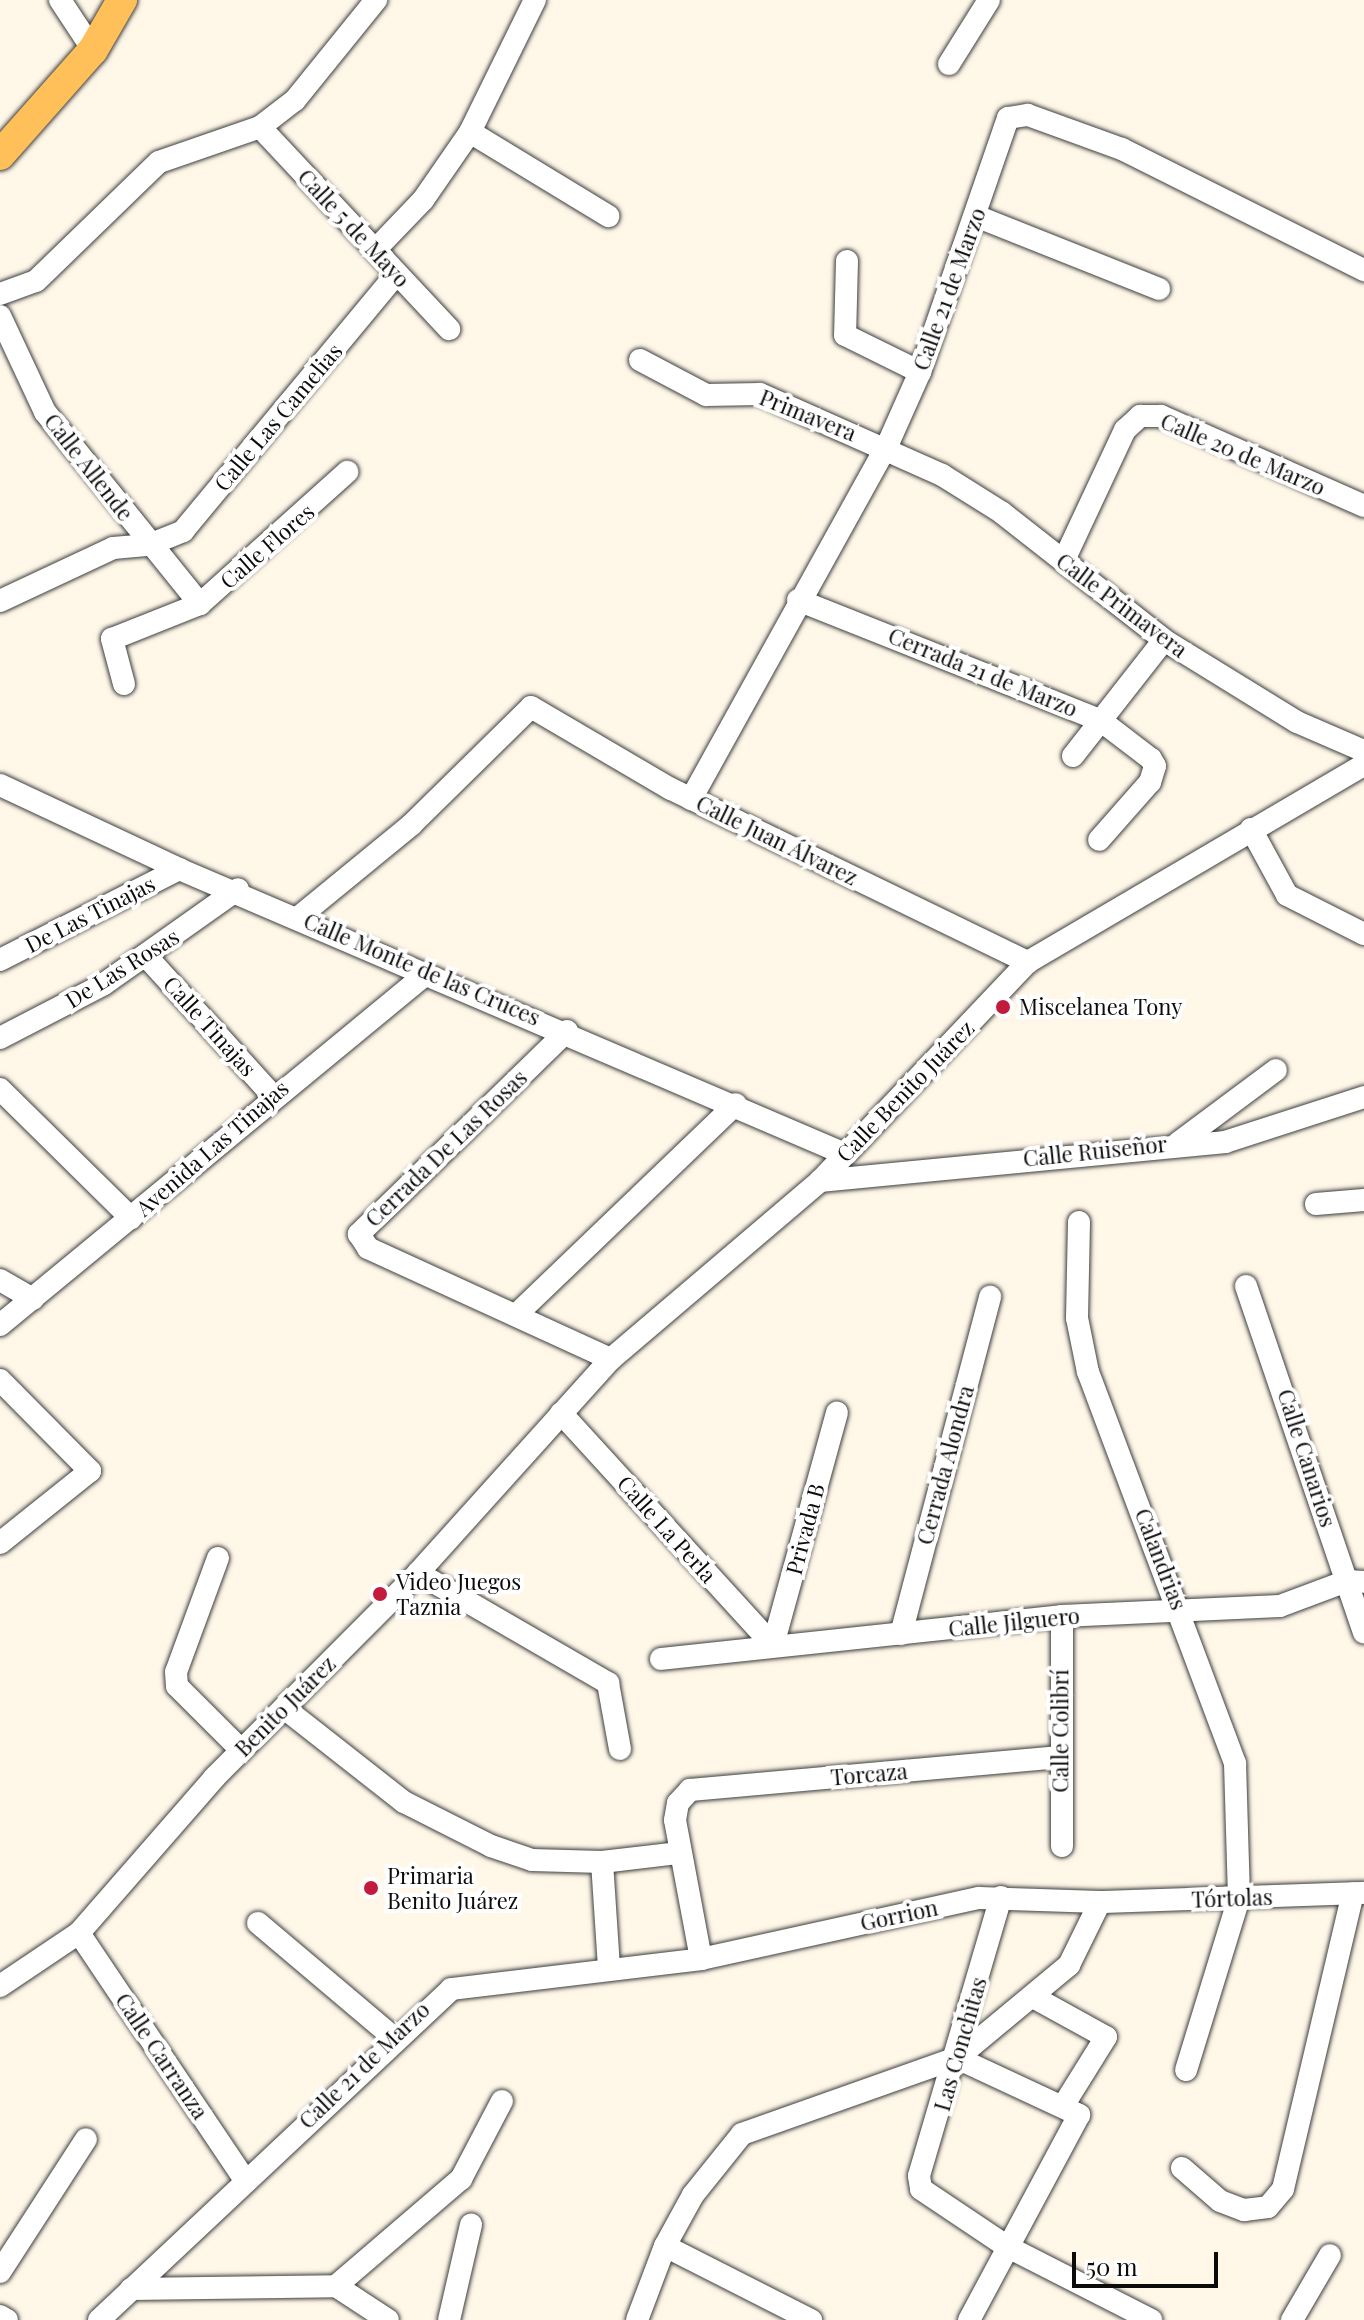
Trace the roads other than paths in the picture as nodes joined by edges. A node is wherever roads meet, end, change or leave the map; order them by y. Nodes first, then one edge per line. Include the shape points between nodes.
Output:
1 (60, 0) edge
2 (122, 0) edge
3 (376, 0) edge
4 (535, 0) edge
5 (989, 0) edge
6 (93, 50) junction
7 (949, 64) dead end
8 (260, 127) junction
9 (470, 132) junction
10 (0, 155) edge
11 (608, 216) dead end
12 (976, 216) junction
13 (376, 249) junction
14 (847, 261) dead end
15 (1364, 270) edge
16 (396, 274) junction
17 (1159, 289) dead end
18 (0, 294) edge
19 (0, 316) edge
20 (449, 329) dead end
21 (640, 360) dead end
22 (920, 372) junction
23 (887, 446) junction
24 (341, 480) dead end
25 (1364, 506) edge
26 (149, 545) junction
27 (1064, 560) junction
28 (798, 600) junction
29 (0, 601) edge
30 (200, 604) junction
31 (1164, 640) junction
32 (124, 684) dead end
33 (1100, 720) junction
34 (1364, 751) edge
35 (1073, 756) dead end
36 (1364, 765) edge
37 (0, 785) edge
38 (691, 799) junction
39 (1251, 829) junction
40 (1099, 840) dead end
41 (179, 869) junction
42 (238, 889) junction
43 (300, 916) junction
44 (1364, 934) edge
45 (147, 957) junction
46 (0, 960) edge
47 (1028, 962) junction
48 (426, 974) junction
49 (567, 1031) junction
50 (0, 1038) edge
51 (1276, 1070) dead end
52 (0, 1089) edge
53 (272, 1095) junction
54 (1364, 1097) edge
55 (736, 1104) junction
56 (1178, 1143) junction
57 (845, 1154) junction
58 (820, 1181) junction
59 (1364, 1200) edge
60 (1316, 1204) dead end
61 (131, 1218) junction
62 (1079, 1222) dead end
63 (0, 1280) edge
64 (1246, 1286) dead end
65 (990, 1297) dead end
66 (33, 1299) junction
67 (517, 1314) junction
68 (0, 1325) edge
69 (611, 1359) junction
70 (0, 1380) edge
71 (561, 1413) junction
72 (837, 1413) dead end
73 (0, 1543) edge
74 (218, 1558) dead end
75 (418, 1573) junction
76 (1356, 1581) edge
77 (1181, 1610) junction
78 (1062, 1616) junction
79 (1364, 1632) edge
80 (901, 1634) junction
81 (773, 1645) junction
82 (661, 1659) dead end
83 (284, 1708) junction
84 (620, 1749) dead end
85 (241, 1750) junction
86 (1058, 1757) junction
87 (1062, 1846) dead end
88 (679, 1853) junction
89 (602, 1862) junction
90 (1359, 1893) edge
91 (1001, 1897) junction
92 (1239, 1898) junction
93 (1100, 1902) junction
94 (258, 1923) dead end
95 (79, 1933) junction
96 (701, 1959) junction
97 (609, 1968) junction
98 (0, 1986) edge
99 (1035, 1998) junction
100 (393, 2037) junction
101 (957, 2058) junction
102 (1186, 2070) dead end
103 (502, 2101) dead end
104 (1071, 2111) junction
105 (86, 2139) dead end
106 (1182, 2168) dead end
107 (244, 2179) junction
108 (471, 2225) dead end
109 (665, 2246) junction
110 (1006, 2246) junction
111 (1330, 2255) dead end
112 (0, 2272) edge
113 (336, 2286) junction
114 (131, 2289) junction
115 (0, 2316) edge
116 (7, 2320) edge
117 (99, 2320) edge
118 (388, 2320) edge
119 (449, 2320) edge
120 (637, 2320) edge
121 (811, 2320) edge
122 (969, 2320) edge
123 (1151, 2320) edge
124 (1292, 2320) edge

1 - 6 street
2 - 6 main road
3 - 8 street via 312,82
4 - 9 street
5 - 7 street
6 - 10 main road
8 - 13 street, Calle 5 de Mayo
8 - 18 street via 159,162 36,281
9 - 11 street
9 - 13 street via 423,200
12 - 15 street, Calle 21 de Marzo via 1001,128 1012,115 1028,115 1122,149
12 - 17 street
12 - 22 street, Calle 21 de Marzo
13 - 16 street, Calle 5 de Mayo
14 - 22 street via 845,335
16 - 20 street, Calle 5 de Mayo
16 - 26 street, Calle Las Camelias via 183,531
19 - 26 street, Calle Allende via 45,412
21 - 23 street, Primavera via 706,395 760,394
22 - 23 street, Calle 21 de Marzo
23 - 27 street, Calle Primavera via 1001,512
23 - 28 street, Calle 21 de Marzo
24 - 30 street, Calle Flores
25 - 27 street, Calle 20 de Marzo via 1161,416 1140,416 1125,430
26 - 29 street, Calle Las Camelias via 113,548
26 - 30 street, Calle Allende
27 - 31 street, Calle Primavera
28 - 33 street, Cerrada 21 de Marzo
28 - 38 street, Calle 21 de Marzo
30 - 32 street via 112,639
31 - 33 street
31 - 34 street, Calle Primavera via 1297,722
33 - 35 street
33 - 40 street, Cerrada 21 de Marzo via 1155,766 1150,782
36 - 39 street, Calle Benito Juárez
37 - 41 street, Calle Monte de las Cruces
38 - 43 street, Calle Juan Álvarez via 531,707 411,825
38 - 47 street, Calle Juan Álvarez
39 - 44 street via 1287,895
39 - 47 street, Calle Benito Juárez
41 - 42 street, Calle Monte de las Cruces
41 - 46 street, De Las Tinajas
42 - 43 street, Calle Monte de las Cruces
42 - 45 street, De Las Rosas
43 - 48 street, Calle Monte de las Cruces
45 - 50 street, De Las Rosas
45 - 53 street, Calle Tinajas
47 - 57 street, Calle Benito Juárez
48 - 49 street, Calle Monte de las Cruces
48 - 53 street, Avenida Las Tinajas
49 - 55 street, Calle Monte de las Cruces
49 - 67 street, Cerrada De Las Rosas via 359,1234 368,1248
51 - 56 street
52 - 61 street
53 - 61 street, Avenida Las Tinajas
54 - 56 street, Calle Ruiseñor via 1252,1137
55 - 57 street, Calle Monte de las Cruces
55 - 67 street
56 - 58 street, Calle Ruiseñor
57 - 58 street, Calle Benito Juárez
58 - 69 street, Calle Benito Juárez
59 - 60 street
61 - 66 street, Avenida Las Tinajas
62 - 77 street, Calandrias via 1077,1318 1088,1372
63 - 66 street
64 - 76 street, Calle Canarios
65 - 80 street, Cerrada Alondra
66 - 68 street, Avenida Las Tinajas
67 - 69 street, Cerrada De Las Rosas
69 - 71 street, Calle Benito Juárez
70 - 73 street via 90,1471
71 - 75 street, Benito Juárez
71 - 81 street, Calle La Perla
72 - 81 street, Privada B
74 - 85 street via 176,1672 177,1686
75 - 83 street, Benito Juárez
75 - 84 street via 608,1683
76 - 77 street, Calle Jilguero via 1280,1606
76 - 79 street, Calle Canarios
77 - 78 street, Calle Jilguero
77 - 92 street, Calandrias via 1235,1763
78 - 80 street, Calle Jilguero
78 - 86 street, Calle Colibrí
80 - 81 street, Calle Jilguero
81 - 82 street, Calle Jilguero
83 - 85 street, Benito Juárez
83 - 89 street via 404,1802 451,1827 532,1860
85 - 95 street, Benito Juárez
86 - 87 street, Calle Colibrí
86 - 88 street, Torcaza via 682,1795 675,1820
88 - 89 street
88 - 96 street
89 - 97 street
90 - 92 street, Tórtolas
90 - 106 street via 1283,2189 1268,2207 1244,2210 1220,2201
91 - 93 street, Gorrion
91 - 96 street, Gorrion
91 - 101 street, Las Conchitas
92 - 93 street, Tórtolas
92 - 102 street, Calandrias
93 - 99 street via 1076,1956
94 - 100 street
95 - 98 street, Benito Juárez
95 - 107 street, Calle Carranza
96 - 97 street, Calle 21 de Marzo
97 - 100 street, Calle 21 de Marzo via 451,1989
99 - 101 street
99 - 104 street via 1106,2037
100 - 107 street, Calle 21 de Marzo
101 - 104 street
101 - 109 street via 742,2134 711,2169
101 - 110 street, Las Conchitas via 919,2176 921,2189
103 - 113 street via 461,2179
104 - 110 street
105 - 112 street
107 - 114 street, Calle 21 de Marzo
108 - 119 street
109 - 120 street
109 - 121 street
110 - 122 street
110 - 123 street
111 - 124 street
113 - 114 street
113 - 118 street
114 - 117 street, Calle 21 de Marzo
115 - 116 street

